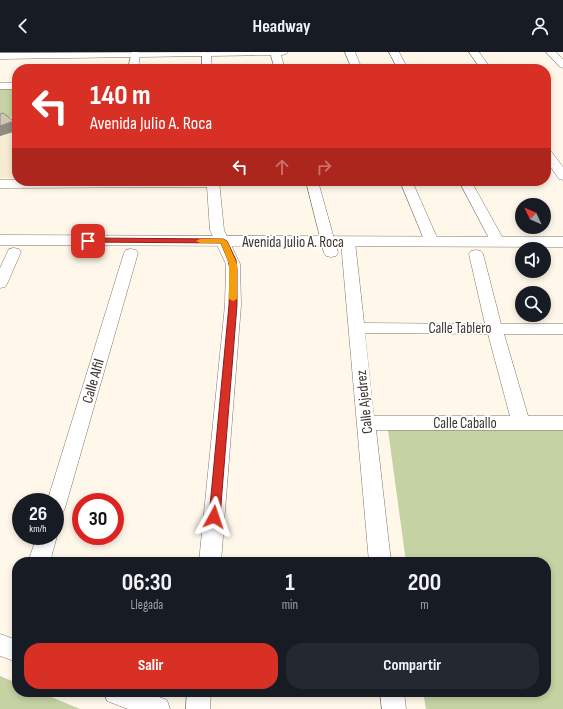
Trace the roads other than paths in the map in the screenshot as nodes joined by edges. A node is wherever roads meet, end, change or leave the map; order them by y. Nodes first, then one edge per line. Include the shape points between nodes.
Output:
1 (275, 52) edge
2 (282, 52) edge
3 (350, 52) edge
4 (394, 52) edge
5 (474, 52) edge
6 (551, 52) edge
7 (206, 53) junction
8 (135, 54) junction
9 (0, 56) edge
10 (134, 64) edge
11 (207, 64) edge
12 (279, 64) edge
13 (355, 64) edge
14 (400, 64) edge
15 (482, 64) edge
16 (563, 65) edge
17 (0, 86) edge
18 (12, 86) edge
19 (551, 159) edge
20 (563, 176) edge
21 (0, 184) edge
22 (12, 184) edge
23 (213, 186) edge
24 (313, 186) edge
25 (408, 186) edge
26 (468, 186) edge
27 (0, 240) edge
28 (432, 242) junction
29 (498, 242) junction
30 (563, 242) edge
31 (226, 247) junction
32 (330, 247) junction
33 (349, 247) junction
34 (7, 252) edge
35 (130, 253) junction
36 (476, 254) junction
37 (515, 255) edge
38 (551, 255) edge
39 (563, 255) edge
40 (0, 284) edge
41 (357, 328) junction
42 (494, 328) junction
43 (563, 329) edge
44 (366, 423) junction
45 (521, 423) junction
46 (563, 423) edge
47 (59, 493) edge
48 (44, 545) edge
49 (41, 557) edge
50 (210, 557) edge
51 (379, 557) edge
52 (128, 697) edge
53 (199, 697) edge
54 (393, 697) edge
55 (158, 709) edge
56 (198, 709) edge
57 (394, 709) edge

1 - 2 street
1 - 7 street
1 - 12 street
3 - 13 street
4 - 14 street
5 - 15 street
6 - 16 street
7 - 8 street
7 - 11 street
8 - 9 street
8 - 10 street
17 - 18 street
19 - 20 street
21 - 22 street
23 - 31 street via 217,230
24 - 32 street
25 - 28 street
26 - 29 street
27 - 31 street, Avenida Julio A. Roca
28 - 29 street, Avenida Julio A. Roca
28 - 33 street, Avenida Julio A. Roca
29 - 30 street, Avenida Julio A. Roca
31 - 32 street, Avenida Julio A. Roca
31 - 35 street, Avenida Julio A. Roca
31 - 50 street via 234,269 233,305
32 - 33 street, Avenida Julio A. Roca
33 - 36 street, Avenida Julio A. Roca
33 - 41 street, Calle Ajedrez
34 - 35 street, Avenida Julio A. Roca
34 - 40 street
35 - 47 street, Calle Alfil
36 - 37 street, Avenida Julio A. Roca
36 - 42 street
38 - 39 street
41 - 42 street, Calle Tablero
41 - 44 street, Calle Ajedrez
42 - 43 street, Calle Tablero
42 - 45 street
44 - 45 street, Calle Caballo
44 - 51 street, Calle Ajedrez
45 - 46 street, Calle Caballo
48 - 49 street
52 - 55 street
53 - 56 street
54 - 57 street

